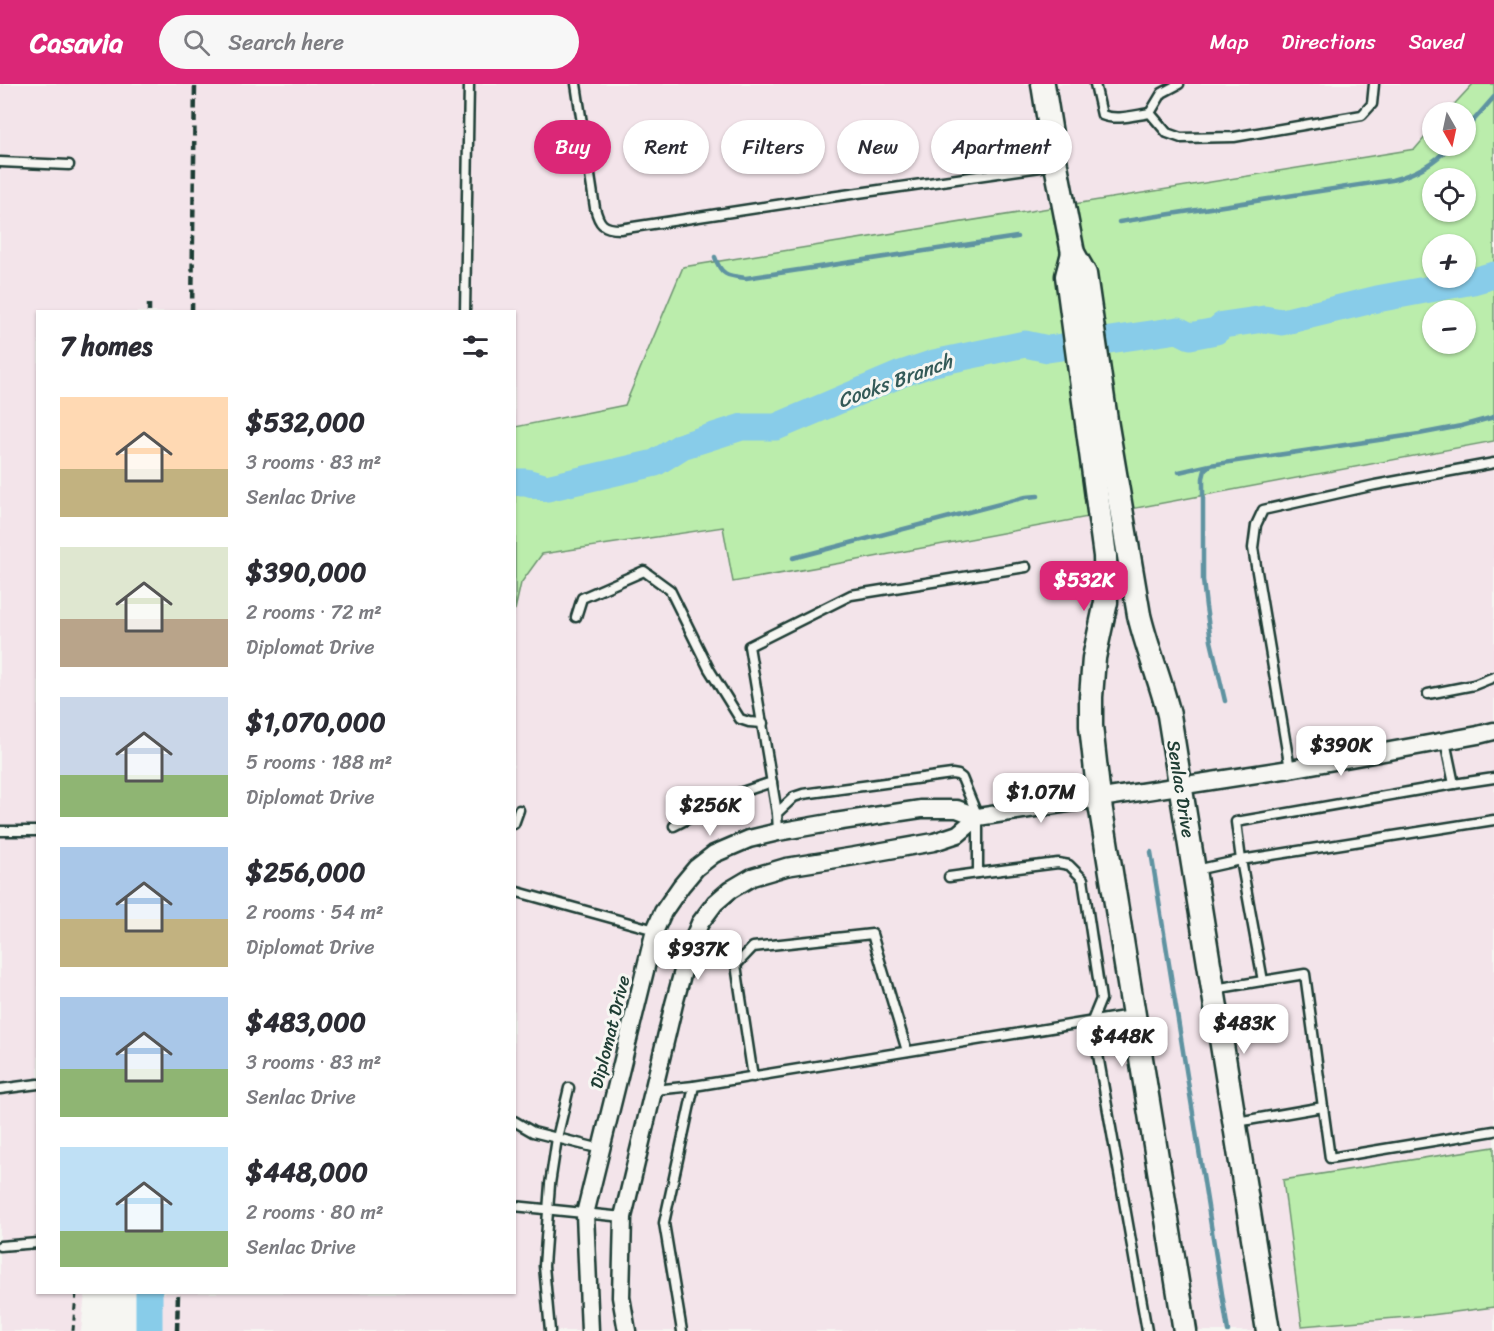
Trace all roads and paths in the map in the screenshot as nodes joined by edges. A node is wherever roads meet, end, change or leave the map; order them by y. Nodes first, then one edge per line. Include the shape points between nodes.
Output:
1 (469, 84) edge
2 (576, 84) edge
3 (1042, 84) edge
4 (1095, 84) edge
5 (1179, 84) edge
6 (1374, 84) edge
7 (1150, 113) junction
8 (1048, 120) edge
9 (0, 162) edge
10 (69, 165) dead end
11 (992, 174) edge
12 (1058, 174) edge
13 (465, 310) edge
14 (1096, 421) junction
15 (1494, 463) edge
16 (1026, 567) dead end
17 (576, 617) dead end
18 (1494, 677) edge
19 (1428, 694) dead end
20 (763, 723) junction
21 (1494, 730) edge
22 (1445, 741) junction
23 (1290, 769) junction
24 (1494, 778) edge
25 (772, 782) junction
26 (1454, 784) junction
27 (1180, 785) junction
28 (1099, 798) junction
29 (519, 810) dead end
30 (777, 813) junction
31 (978, 817) junction
32 (516, 818) edge
33 (1494, 820) edge
34 (674, 826) dead end
35 (0, 831) edge
36 (36, 831) edge
37 (778, 832) junction
38 (1241, 860) junction
39 (1194, 870) junction
40 (978, 873) junction
41 (950, 877) dead end
42 (516, 892) edge
43 (655, 930) junction
44 (1263, 981) junction
45 (1214, 989) junction
46 (1134, 1014) junction
47 (1092, 1021) junction
48 (907, 1051) junction
49 (753, 1077) junction
50 (36, 1084) edge
51 (694, 1086) junction
52 (569, 1088) dead end
53 (0, 1089) edge
54 (654, 1090) junction
55 (1323, 1107) junction
56 (516, 1122) edge
57 (1236, 1123) junction
58 (1494, 1131) edge
59 (557, 1138) junction
60 (601, 1149) junction
61 (516, 1206) edge
62 (548, 1210) junction
63 (585, 1214) junction
64 (623, 1217) junction
65 (36, 1243) edge
66 (0, 1246) edge
67 (76, 1294) edge
68 (73, 1331) edge
69 (550, 1331) edge
70 (590, 1331) edge
71 (627, 1331) edge
72 (682, 1331) edge
73 (1147, 1331) edge
74 (1183, 1331) edge
75 (1268, 1331) edge

1 - 13 lane
2 - 11 lane via 595,208 598,219 610,229
3 - 8 street, Senlac Drive
4 - 7 lane via 1102,115 1115,118
5 - 7 lane via 1162,93
6 - 7 lane via 1372,105 1362,115 1234,137 1180,138 1167,132
9 - 10 lane
12 - 14 street, Senlac Drive via 1073,253 1085,274
14 - 27 street, Senlac Drive via 1143,631 1170,715
14 - 28 street, Senlac Drive via 1106,579 1091,697
15 - 23 lane via 1263,510 1253,548
16 - 20 lane via 850,595 749,646
17 - 20 lane via 582,598 644,571 670,590 709,669 740,719
18 - 19 lane
20 - 25 lane
21 - 22 street, Diplomat Drive
22 - 23 street, Diplomat Drive
22 - 26 lane
23 - 27 street, Diplomat Drive
24 - 26 lane
25 - 30 lane
25 - 34 lane via 736,794
26 - 38 lane via 1236,822
27 - 28 street, Diplomat Drive
27 - 39 street, Senlac Drive
28 - 31 street, Diplomat Drive
28 - 46 street, Senlac Drive
29 - 32 lane
30 - 31 lane via 803,794 952,774 962,778
30 - 37 lane
31 - 37 street, Diplomat Drive via 957,809 921,809
31 - 40 lane
31 - 54 street, Diplomat Drive via 958,834 934,842 786,867 752,877 729,890 700,922 689,949
33 - 38 lane
35 - 36 lane
37 - 43 street, Diplomat Drive via 749,838 714,854 696,868 663,912
38 - 39 lane
38 - 44 lane
39 - 45 street, Senlac Drive
40 - 41 lane
40 - 47 lane via 1058,863 1069,865 1083,879 1101,999
42 - 43 lane
43 - 60 street, Diplomat Drive
44 - 45 lane
44 - 55 lane via 1305,974
45 - 57 street, Senlac Drive
46 - 47 lane
46 - 74 street, Senlac Drive
47 - 48 lane
47 - 73 lane
48 - 49 lane
48 - 49 lane via 872,934 753,947 736,965
49 - 51 lane
50 - 53 lane
51 - 54 lane
51 - 72 lane via 664,1222
52 - 59 lane
54 - 64 street, Diplomat Drive
55 - 57 lane
55 - 58 lane via 1330,1158
56 - 59 lane via 533,1132
57 - 75 street, Senlac Drive
59 - 60 lane
59 - 62 lane
60 - 63 street, Diplomat Drive
61 - 62 lane
62 - 63 lane
62 - 69 lane via 544,1266
63 - 64 lane
63 - 70 street, Diplomat Drive
64 - 71 street, Diplomat Drive via 621,1297
65 - 66 lane
67 - 68 path

